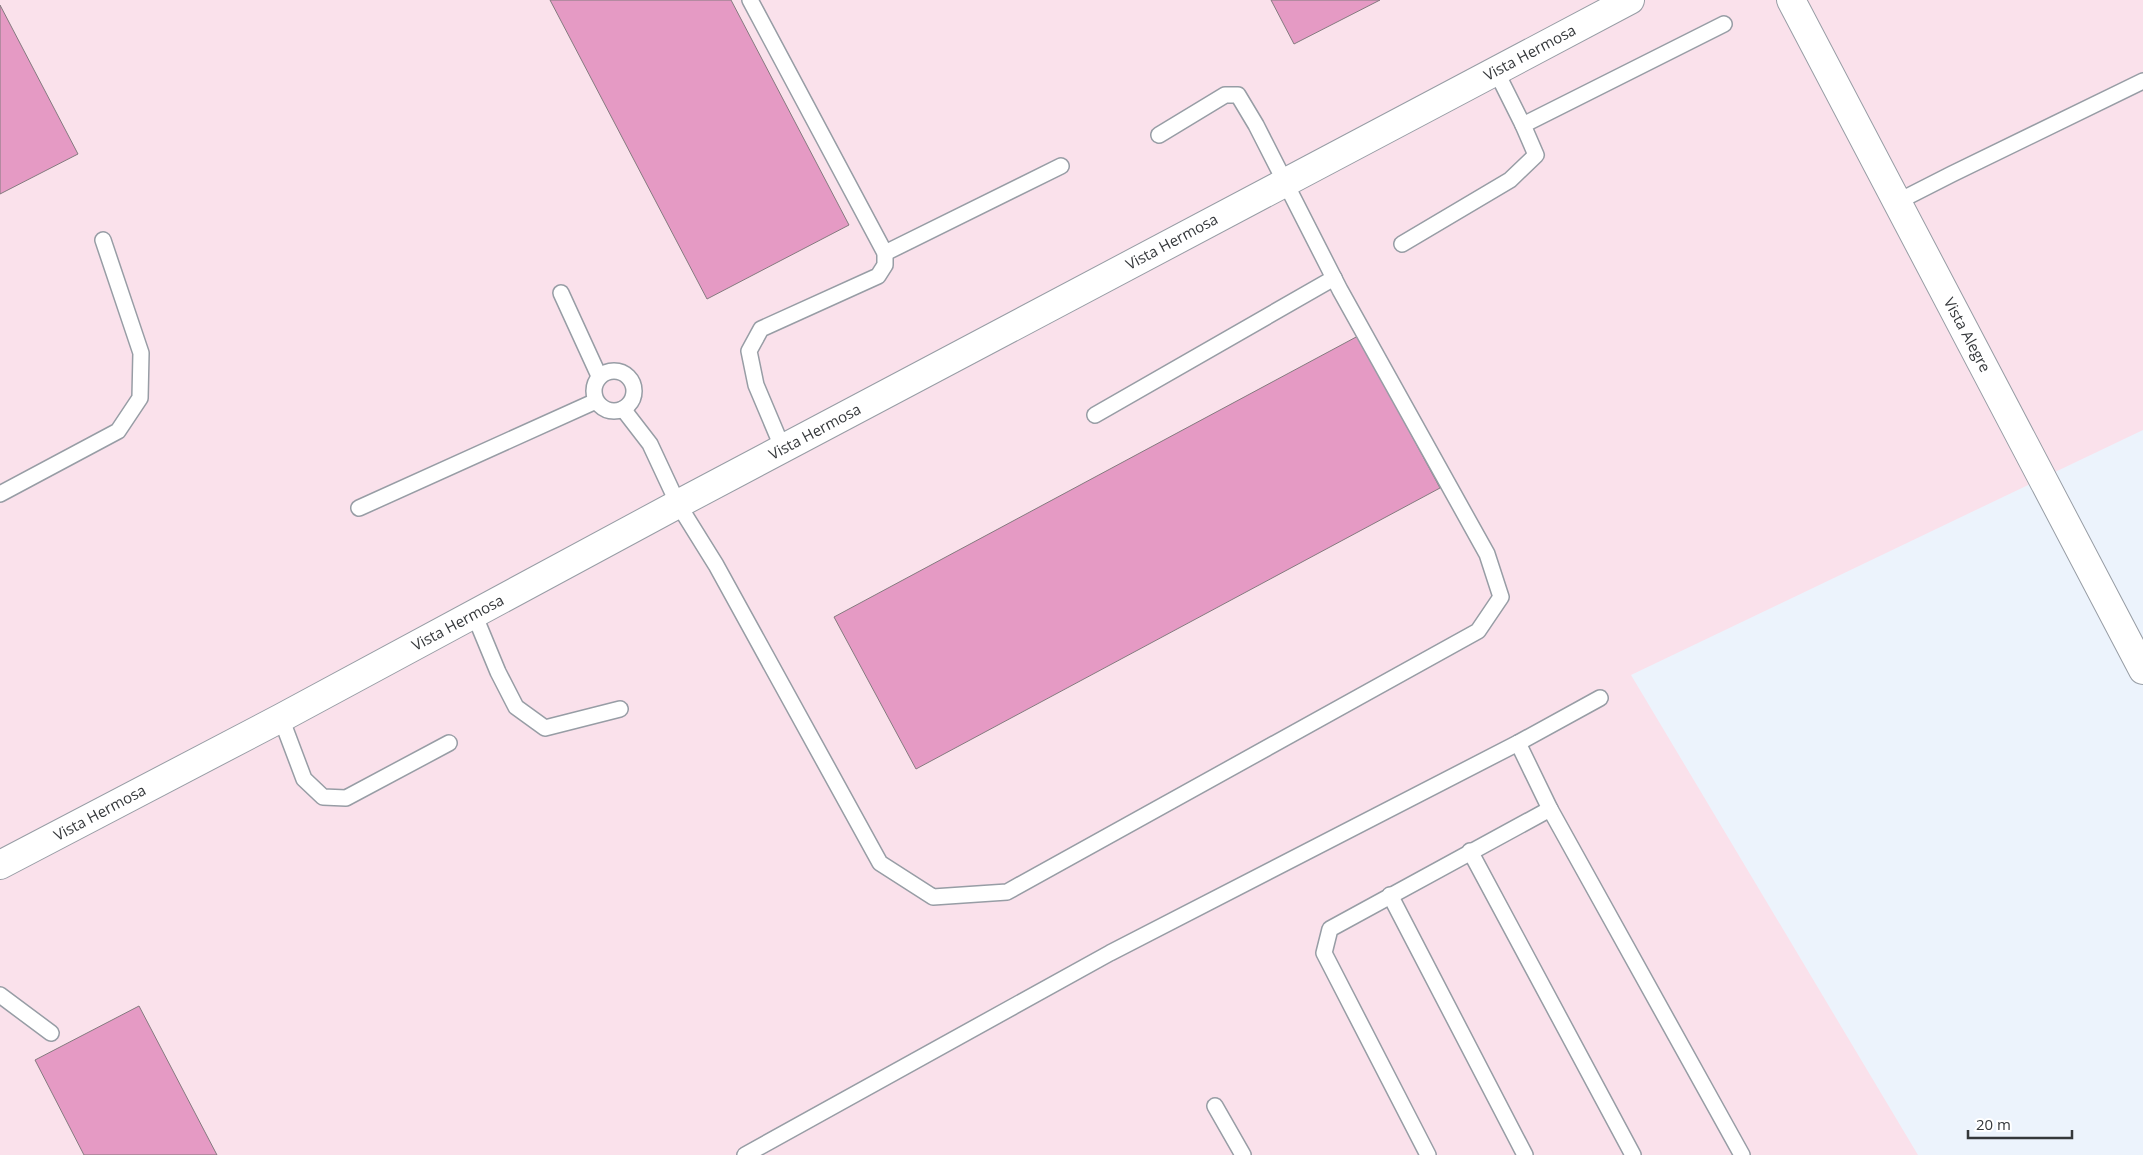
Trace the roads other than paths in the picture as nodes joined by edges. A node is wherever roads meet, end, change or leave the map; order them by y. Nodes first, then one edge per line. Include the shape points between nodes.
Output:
1 (750, 0) edge
2 (1630, 0) edge
3 (1791, 0) edge
4 (1724, 24) dead end
5 (1496, 71) junction
6 (2143, 82) edge
7 (1523, 125) junction
8 (1159, 136) dead end
9 (1061, 166) dead end
10 (1286, 182) junction
11 (1897, 202) junction
12 (103, 240) dead end
13 (1402, 244) dead end
14 (885, 253) junction
15 (1334, 278) junction
16 (561, 293) dead end
17 (599, 376) junction
18 (596, 400) junction
19 (623, 409) junction
20 (1095, 415) dead end
21 (783, 449) junction
22 (0, 494) edge
23 (678, 504) junction
24 (359, 508) dead end
25 (474, 614) junction
26 (2143, 670) edge
27 (1600, 698) dead end
28 (620, 710) dead end
29 (281, 718) junction
30 (449, 743) dead end
31 (1518, 743) junction
32 (1550, 809) junction
33 (1470, 851) junction
34 (0, 865) edge
35 (1390, 895) junction
36 (0, 995) edge
37 (52, 1033) dead end
38 (1216, 1106) dead end
39 (745, 1155) edge
40 (1243, 1155) edge
41 (1428, 1155) edge
42 (1525, 1155) edge
43 (1634, 1155) edge
44 (1742, 1155) edge

1 - 14 lane
2 - 5 street, Vista Hermosa
3 - 11 street, Vista Alegre
4 - 7 lane
5 - 7 lane
5 - 10 street, Vista Hermosa
6 - 11 lane
7 - 13 lane via 1536,155 1528,165 1510,180
8 - 10 lane via 1224,95 1238,95
9 - 14 lane
10 - 15 lane
10 - 21 street, Vista Hermosa
11 - 26 street, Vista Alegre
12 - 22 lane via 141,353 140,398 118,431
14 - 21 lane via 885,265 878,276 761,330 749,351 756,385
15 - 20 lane
15 - 23 lane via 1487,554 1501,597 1478,631 1008,892 933,897 880,863 716,565
16 - 17 lane
17 - 18 lane via 593,388
17 - 19 lane via 615,371 630,378 633,396
18 - 19 lane via 608,410
18 - 24 lane
19 - 23 lane via 650,444
21 - 23 street, Vista Hermosa
23 - 25 street, Vista Hermosa
25 - 28 lane via 516,707 531,719 546,728
25 - 29 street, Vista Hermosa
27 - 31 lane
29 - 30 lane via 304,779 323,797 346,798
29 - 34 street, Vista Hermosa
31 - 32 lane
31 - 39 lane via 1110,953
32 - 33 lane
32 - 44 lane
33 - 35 lane
33 - 43 lane
35 - 41 lane via 1330,929 1324,953
35 - 42 lane
36 - 37 lane
38 - 40 lane

